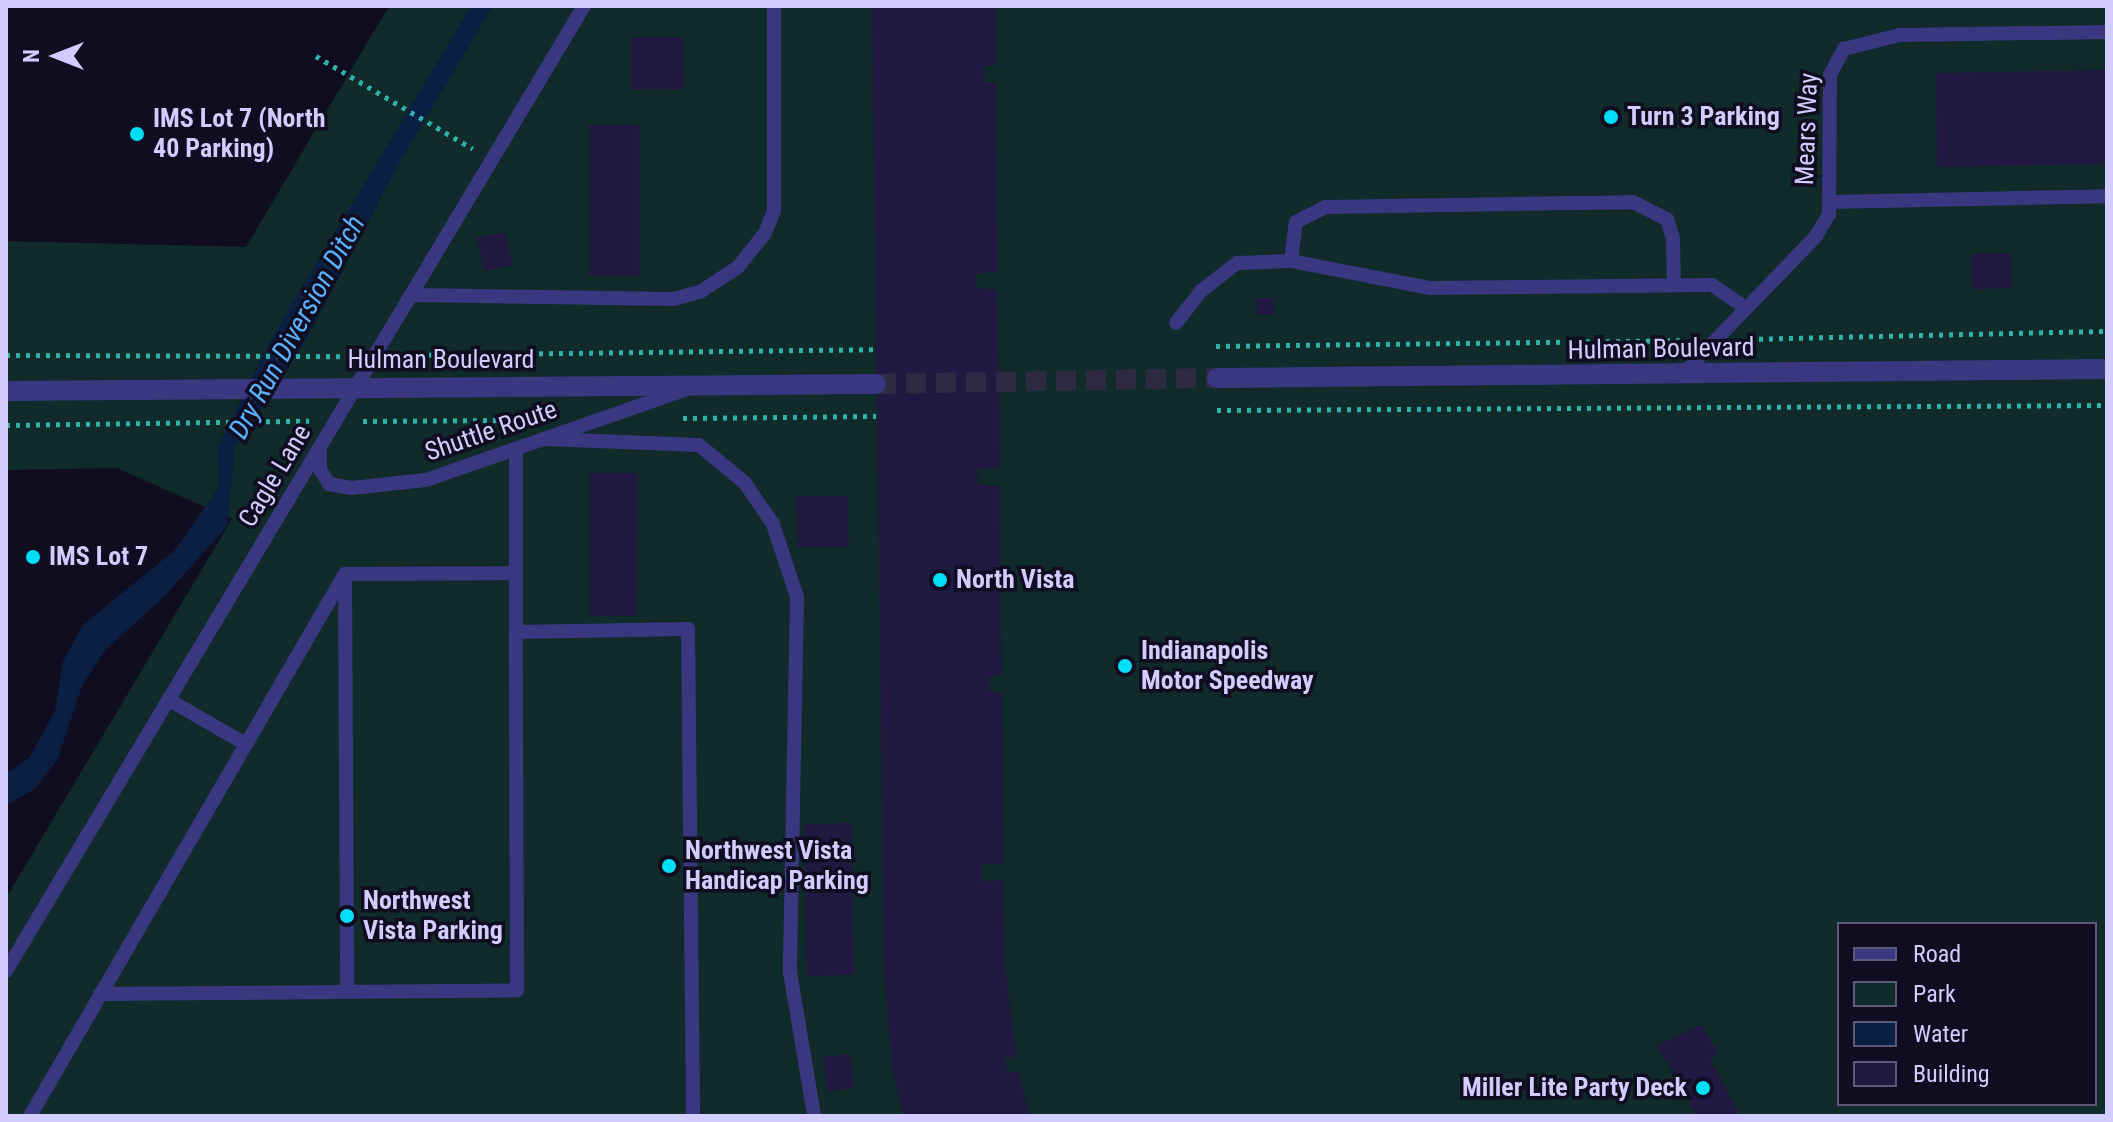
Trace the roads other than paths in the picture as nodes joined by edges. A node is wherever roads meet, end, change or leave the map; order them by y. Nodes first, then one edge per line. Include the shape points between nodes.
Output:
1 (584, 6) edge
2 (774, 6) edge
3 (2107, 32) edge
4 (2107, 196) edge
5 (1830, 202) junction
6 (1291, 261) junction
7 (1674, 285) junction
8 (411, 295) junction
9 (1746, 308) junction
10 (1176, 323) dead end
11 (2107, 369) edge
12 (1682, 375) junction
13 (1217, 378) tunnel mouth
14 (702, 384) junction
15 (876, 384) tunnel mouth
16 (356, 388) junction
17 (6, 391) edge
18 (545, 439) junction
19 (320, 447) junction
20 (516, 452) junction
21 (516, 573) junction
22 (345, 574) junction
23 (516, 632) junction
24 (169, 700) junction
25 (244, 743) junction
26 (6, 971) edge
27 (347, 990) junction
28 (100, 994) junction
29 (30, 1116) edge
30 (693, 1116) edge
31 (814, 1116) edge

1 - 8 lane, Cagle Lane
2 - 8 lane via 774,211 765,233 738,267 700,292 673,299
3 - 5 lane, Mears Way via 1899,35 1844,49 1830,75
4 - 5 lane
5 - 9 lane, Mears Way via 1816,236
6 - 7 lane via 1430,288
6 - 7 lane via 1296,222 1325,207 1633,202 1667,219
6 - 10 lane via 1237,263 1201,291
7 - 9 lane via 1712,285
8 - 16 lane, Cagle Lane
9 - 12 lane, Mears Way
11 - 12 street, Hulman Boulevard
12 - 13 street, Hulman Boulevard
14 - 15 street, Hulman Boulevard
14 - 16 street, Hulman Boulevard
14 - 18 lane, Shuttle Route
16 - 17 street, Hulman Boulevard
16 - 19 lane, Cagle Lane
18 - 20 lane, Shuttle Route
18 - 31 lane via 699,445 745,483 773,524 797,597 790,972
19 - 20 lane, Shuttle Route via 320,469 329,484 352,488 426,480
19 - 24 lane, Cagle Lane
20 - 21 lane
21 - 22 lane
21 - 23 lane
22 - 25 lane
22 - 27 lane
23 - 27 lane via 517,990
23 - 30 lane via 688,629
24 - 25 lane
24 - 26 lane, Cagle Lane
25 - 28 lane
27 - 28 lane
28 - 29 lane

